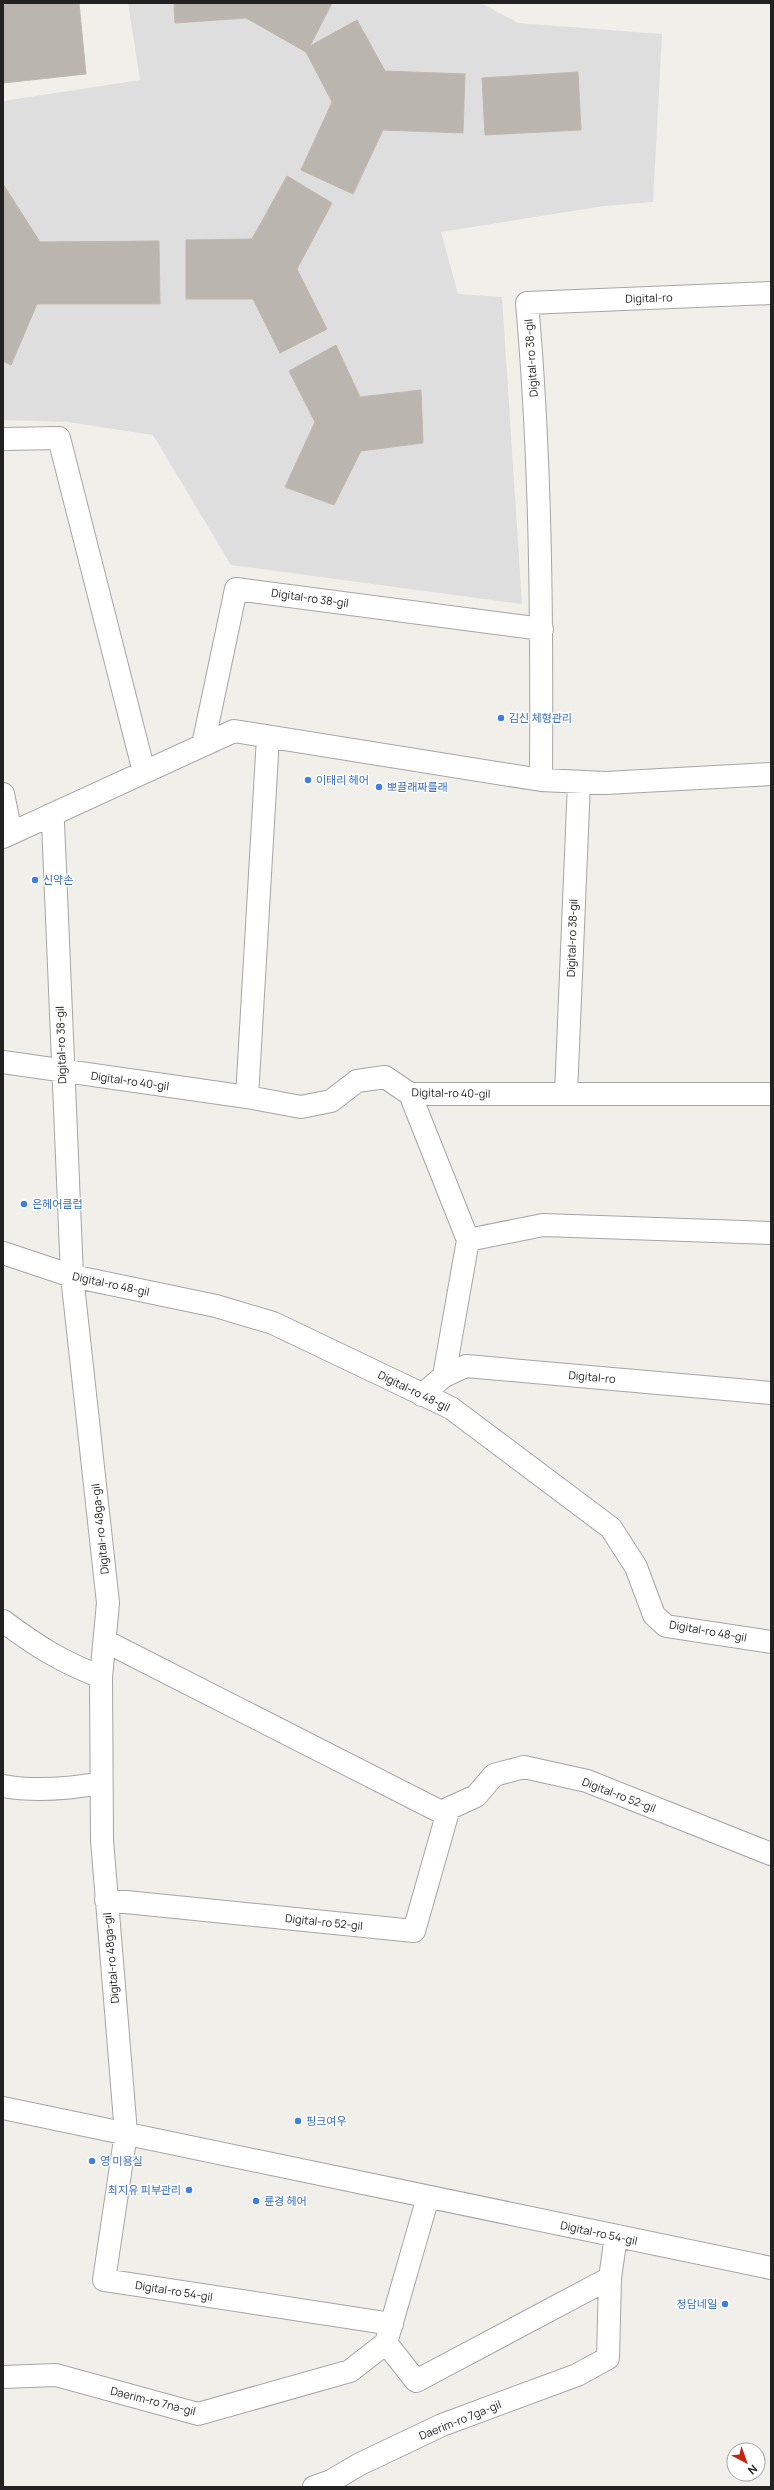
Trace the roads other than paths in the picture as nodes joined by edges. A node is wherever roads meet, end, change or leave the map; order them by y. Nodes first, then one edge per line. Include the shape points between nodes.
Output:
1 (771, 293) edge
2 (527, 303) joint
3 (3, 439) edge
4 (542, 629) junction
5 (268, 737) junction
6 (203, 745) junction
7 (144, 772) junction
8 (771, 774) edge
9 (542, 780) junction
10 (579, 782) junction
11 (3, 794) edge
12 (50, 815) junction
13 (7, 835) edge
14 (3, 1062) edge
15 (62, 1072) junction
16 (410, 1094) junction
17 (566, 1094) junction
18 (771, 1094) edge
19 (247, 1097) junction
20 (771, 1232) edge
21 (468, 1240) junction
22 (3, 1253) edge
23 (72, 1276) junction
24 (444, 1376) junction
25 (771, 1393) edge
26 (422, 1394) junction
27 (3, 1621) edge
28 (105, 1641) junction
29 (771, 1642) edge
30 (101, 1677) junction
31 (102, 1783) junction
32 (3, 1786) edge
33 (449, 1808) junction
34 (771, 1854) edge
35 (106, 1900) junction
36 (3, 2108) edge
37 (126, 2133) junction
38 (428, 2197) junction
39 (616, 2236) junction
40 (771, 2268) edge
41 (610, 2278) junction
42 (389, 2333) junction
43 (3, 2377) edge
44 (314, 2487) edge

1 - 2 street, Digital-ro
2 - 4 street, Digital-ro 38-gil via 533,374
3 - 7 street via 59,438
4 - 6 street, Digital-ro 38-gil via 236,589
4 - 9 street, Digital-ro 38-gil
5 - 6 street via 234,731
5 - 9 street
5 - 19 street
6 - 7 street
7 - 12 street
8 - 10 street via 606,783
9 - 10 street
10 - 17 street, Digital-ro 38-gil
11 - 13 street
12 - 13 street
12 - 15 street, Digital-ro 38-gil via 53,822
14 - 15 street, Digital-ro 40-gil
15 - 19 street, Digital-ro 40-gil
15 - 23 street, Digital-ro 38-gil
16 - 17 street, Digital-ro 40-gil
16 - 19 street, Digital-ro 40-gil via 386,1077 357,1081 331,1101 301,1107
16 - 21 street
17 - 18 street, Digital-ro 40-gil
20 - 21 street via 543,1225
21 - 24 street
22 - 23 street, Digital-ro 48-gil
23 - 26 street, Digital-ro 48-gil via 216,1306 273,1323
23 - 28 street, Digital-ro 48ga-gil via 108,1603
24 - 25 street, Digital-ro via 466,1366
24 - 26 street, Digital-ro
26 - 29 street, Digital-ro 48-gil via 451,1408 612,1528 636,1567 654,1615 666,1626
27 - 30 street via 42,1650
28 - 30 street, Digital-ro 48ga-gil
28 - 33 street, Digital-ro 52-gil via 440,1812
30 - 31 street, Digital-ro 48ga-gil
31 - 32 street via 72,1788 24,1789
31 - 35 street, Digital-ro 48ga-gil
33 - 34 street, Digital-ro 52-gil via 476,1796 494,1775 524,1768 587,1781
33 - 35 street, Digital-ro 52-gil via 414,1931
35 - 37 street, Digital-ro 48ga-gil
36 - 37 street, Digital-ro 54-gil
37 - 38 street, Digital-ro 54-gil
37 - 42 street, Digital-ro 54-gil via 104,2280
38 - 39 street, Digital-ro 54-gil
38 - 42 street
39 - 40 street, Digital-ro 54-gil
39 - 41 street
41 - 42 street via 416,2381
41 - 44 street, Daerim-ro 7ga-gil via 608,2358 577,2375 442,2425 360,2464 331,2481
42 - 43 street, Daerim-ro 7na-gil via 350,2371 198,2414 56,2375

